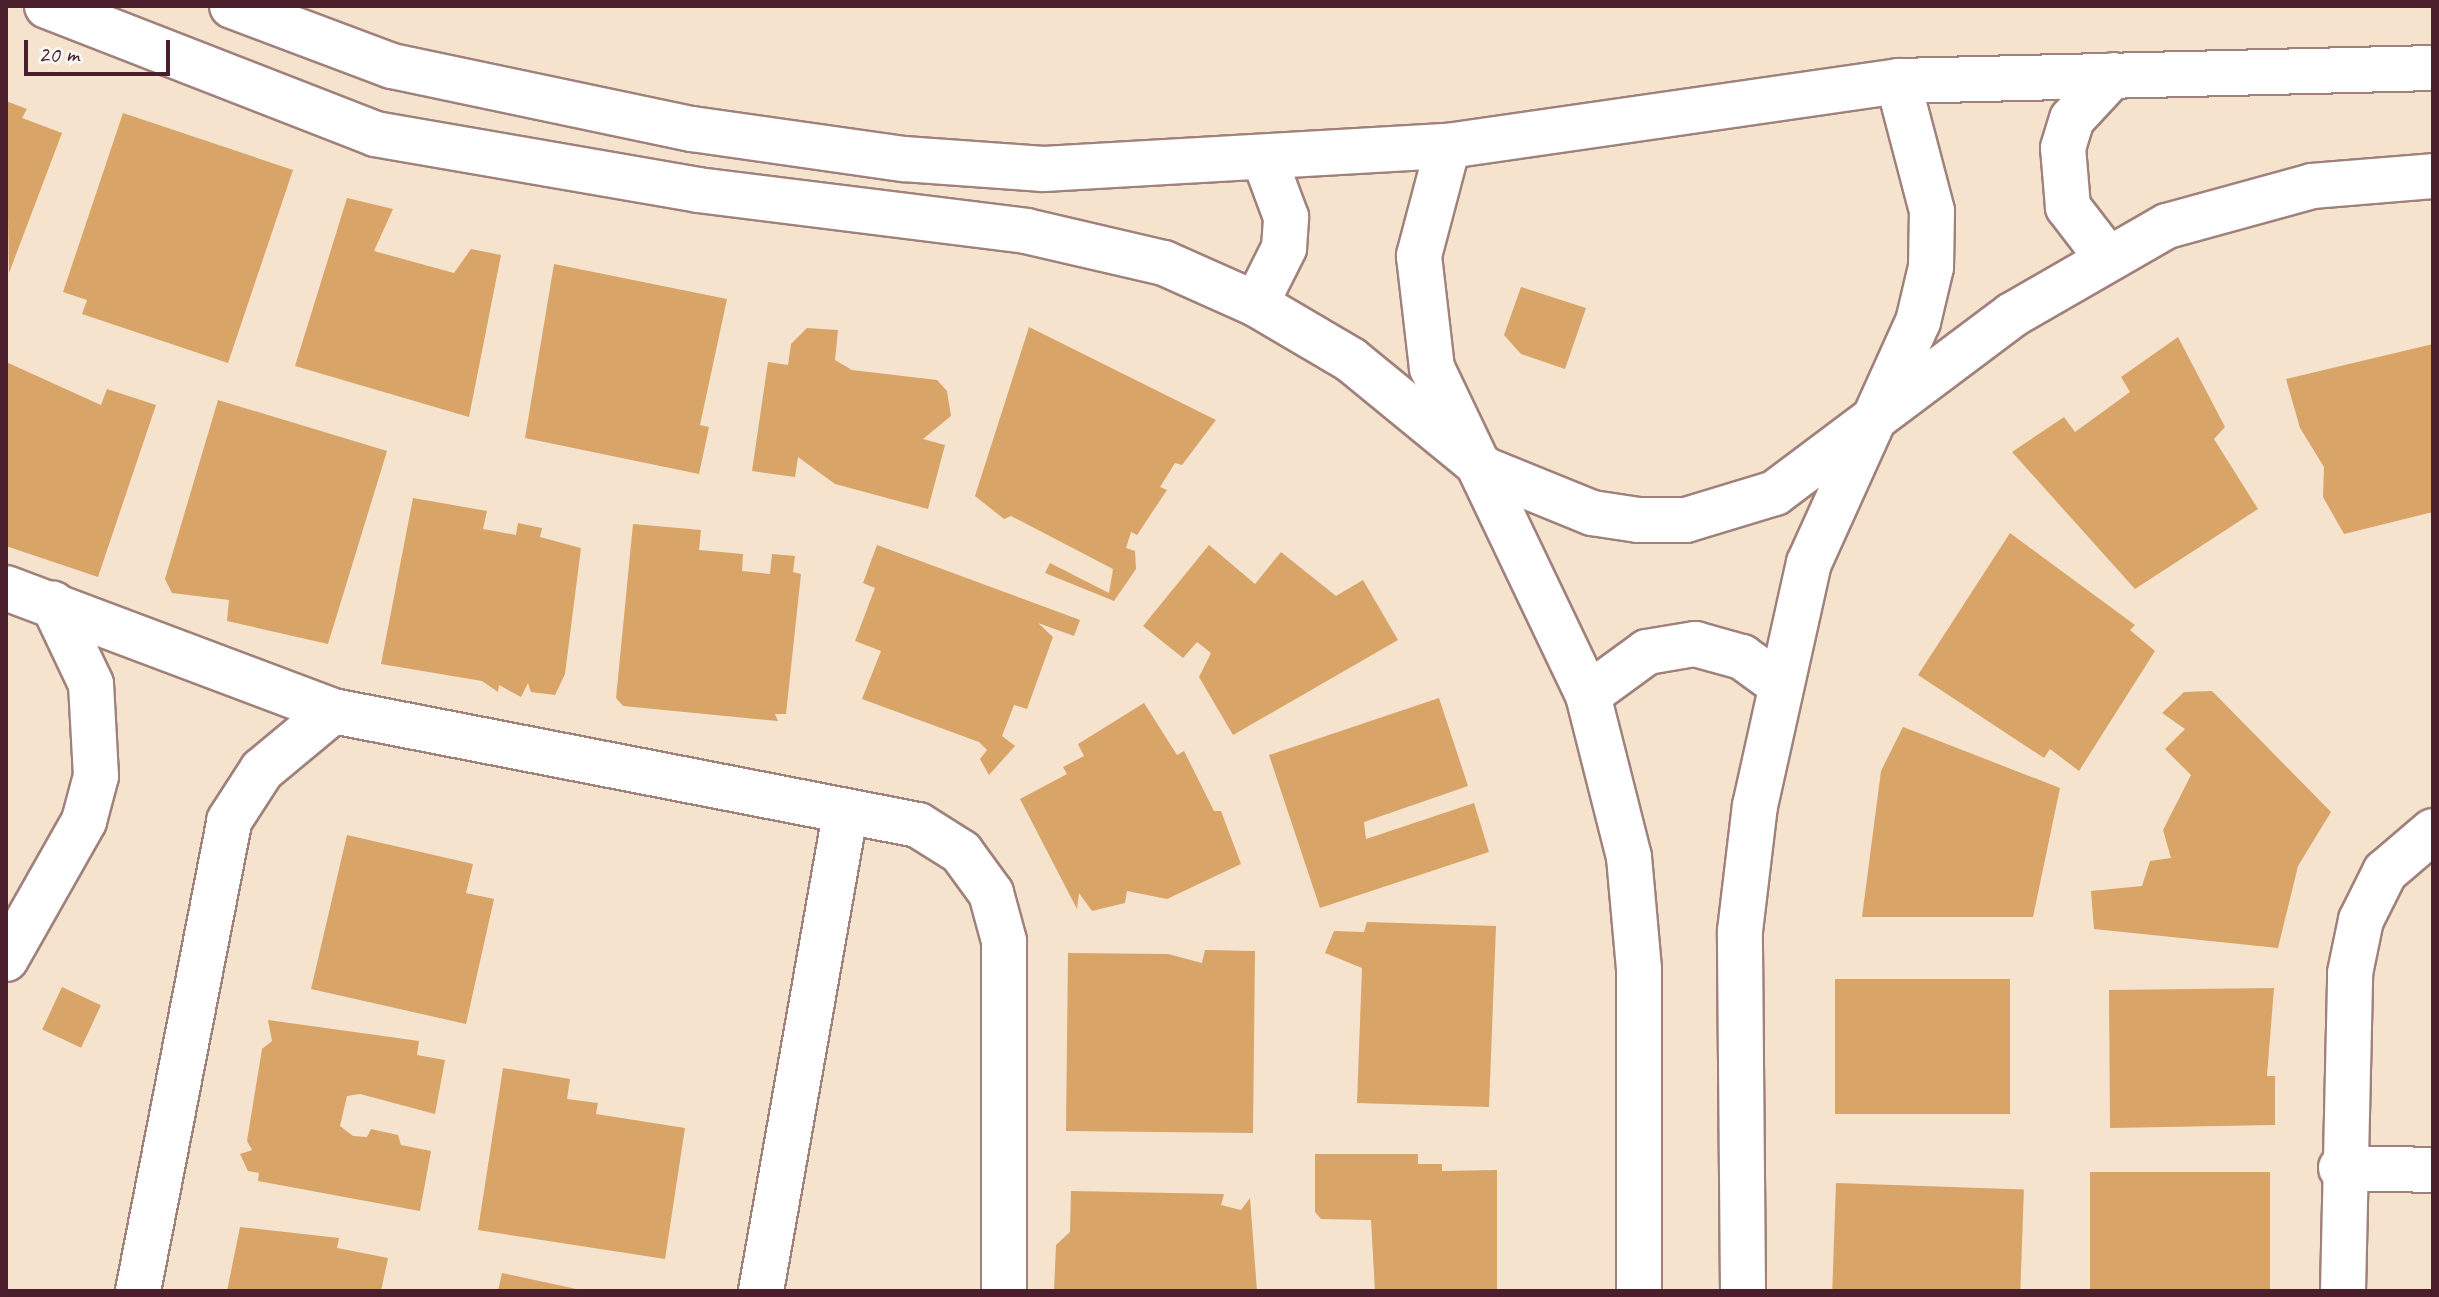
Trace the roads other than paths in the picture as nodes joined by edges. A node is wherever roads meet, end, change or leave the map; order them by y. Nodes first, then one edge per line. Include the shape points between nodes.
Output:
1 (47, 6) edge
2 (232, 6) edge
3 (2433, 68) edge
4 (2113, 75) junction
5 (1898, 81) junction
6 (1448, 146) junction
7 (1264, 158) junction
8 (2433, 176) edge
9 (2105, 255) junction
10 (1256, 304) junction
11 (1865, 429) junction
12 (1484, 469) junction
13 (6, 588) edge
14 (53, 604) junction
15 (1781, 685) junction
16 (1588, 695) junction
17 (333, 711) junction
18 (845, 814) junction
19 (2433, 831) edge
20 (6, 959) edge
21 (2341, 1168) junction
22 (2433, 1170) edge
23 (138, 1291) edge
24 (761, 1291) edge
25 (1004, 1291) edge
26 (1639, 1291) edge
27 (1743, 1291) edge
28 (2343, 1291) edge

1 - 10 street via 129,44 375,134 698,190 1026,231 1164,263
2 - 7 street via 392,66 786,143 1044,169
3 - 4 street
4 - 5 street
4 - 9 street via 2072,119 2063,148 2068,207
5 - 6 street
5 - 11 street via 1932,211 1931,267 1918,322
6 - 7 street
6 - 12 street via 1419,256 1420,313 1453,421
7 - 10 street via 1286,217 1284,248
8 - 9 street via 2243,200
9 - 11 street via 1969,345
10 - 12 street via 1351,360
11 - 12 street via 1775,493 1686,520 1592,513
11 - 15 street via 1809,563
12 - 16 street
13 - 14 street
14 - 17 street
14 - 20 street via 91,684 96,776 84,821
15 - 16 street via 1742,657 1695,644 1647,652
15 - 27 street via 1755,806 1740,931
16 - 26 street via 1619,803 1636,913
17 - 18 street
17 - 23 street via 262,770 229,821
18 - 24 street
18 - 25 street via 918,825 961,852 991,893 1004,941
19 - 21 street via 2385,872 2361,920 2344,1031
21 - 22 street
21 - 28 street

